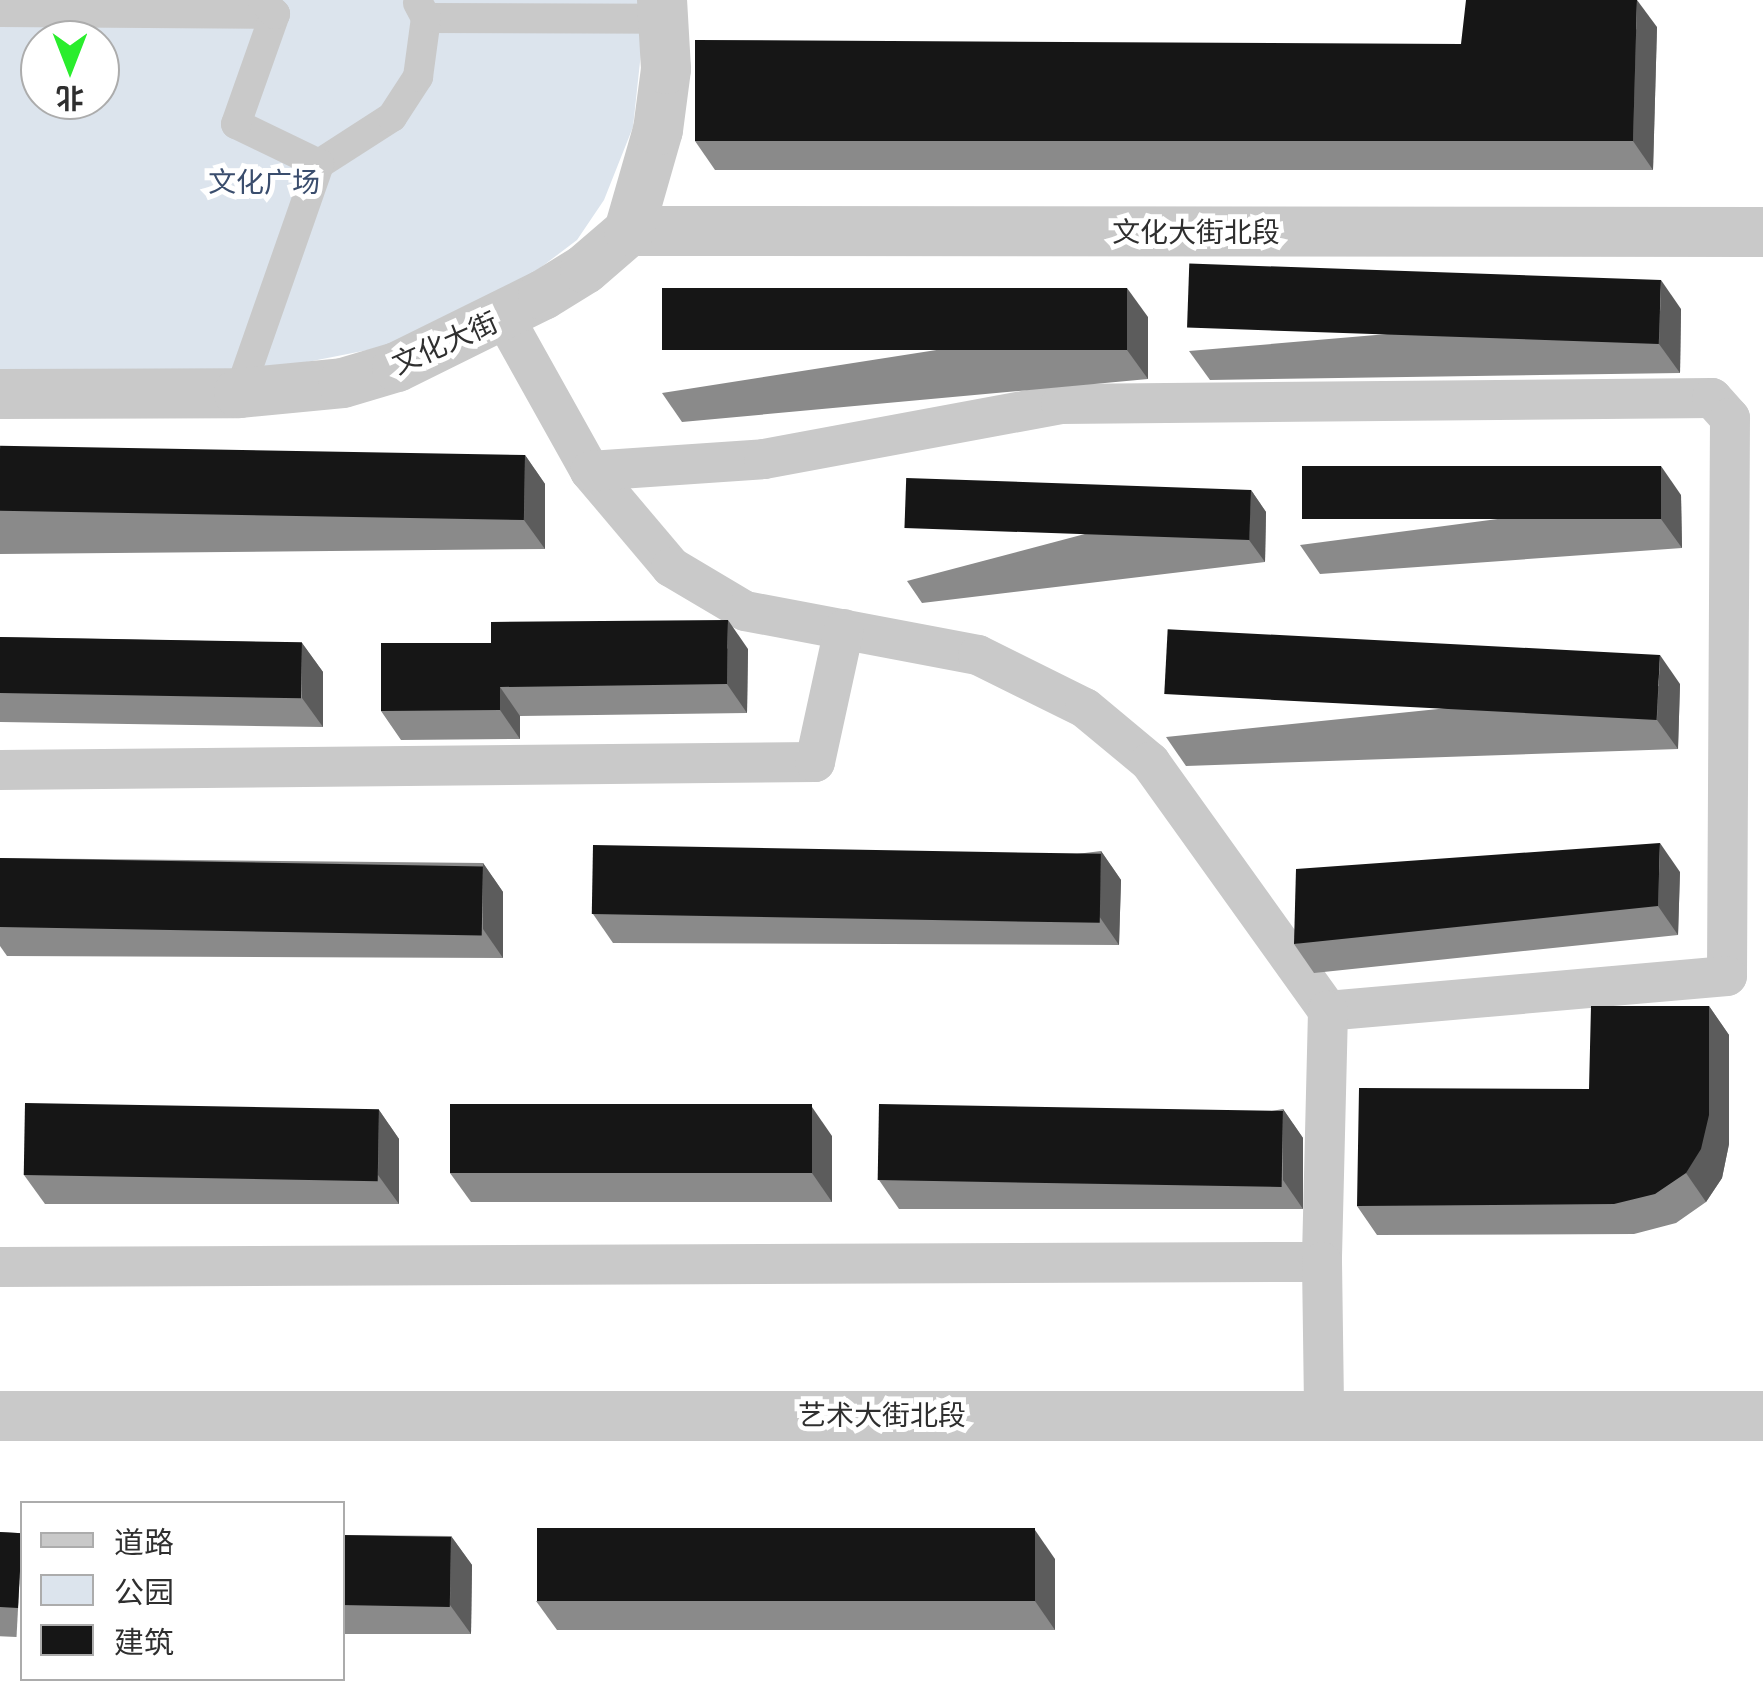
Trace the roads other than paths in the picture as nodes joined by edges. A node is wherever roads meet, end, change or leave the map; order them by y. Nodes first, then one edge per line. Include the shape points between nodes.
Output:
1 (269, 7) edge
2 (421, 9) edge
3 (664, 10) edge
4 (0, 12) edge
5 (319, 164) junction
6 (630, 232) junction
7 (1763, 232) edge
8 (504, 317) junction
9 (239, 393) junction
10 (0, 394) edge
11 (590, 471) junction
12 (844, 629) junction
13 (0, 770) edge
14 (1328, 1010) junction
15 (1322, 1262) junction
16 (0, 1267) edge
17 (1324, 1414) junction
18 (0, 1416) edge
19 (1763, 1416) edge

1 - 4 street
1 - 5 street via 236,124
2 - 3 street
2 - 5 street via 418,77 392,118
3 - 6 street via 658,130
5 - 9 street
6 - 7 street, 文化大街北段
6 - 8 street, 文化大街 via 585,270
8 - 9 street, 文化大街 via 343,384
8 - 11 street
9 - 10 street, 文化大街
11 - 12 street via 671,566 745,611
11 - 14 street via 764,460 1061,404 1712,398 1730,418 1727,976
12 - 13 street via 815,762
12 - 14 street via 978,655 1086,708 1150,762
14 - 15 street
15 - 16 street
15 - 17 street
17 - 18 street, 艺术大街北段
17 - 19 street, 艺术大街北段

